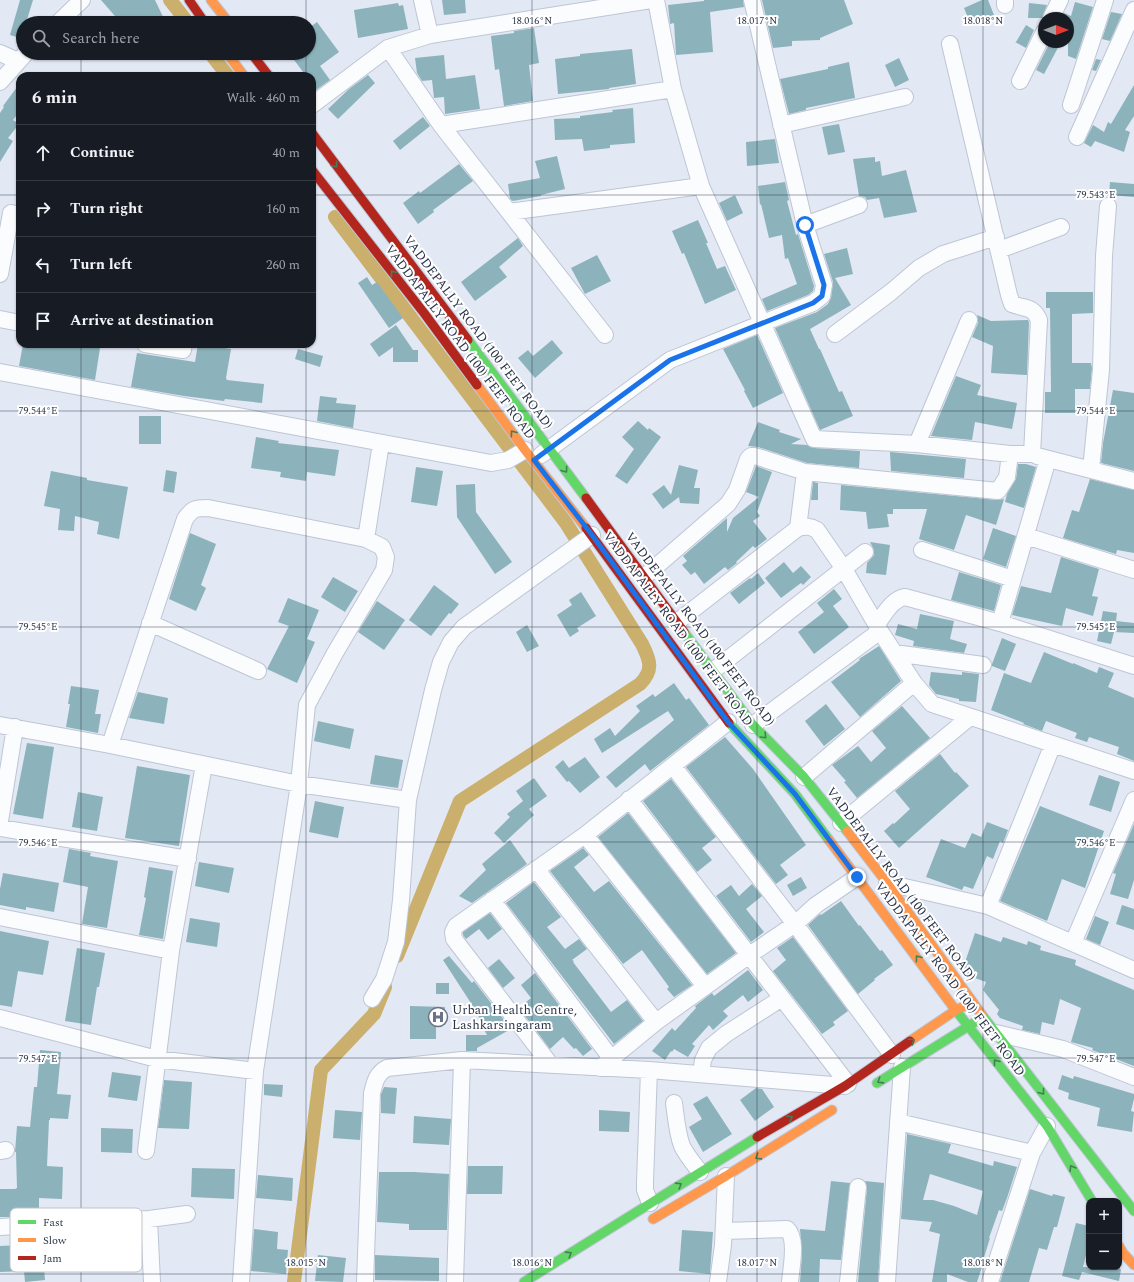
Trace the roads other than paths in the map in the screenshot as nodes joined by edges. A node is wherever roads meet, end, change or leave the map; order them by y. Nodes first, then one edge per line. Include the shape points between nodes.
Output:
1 (82, 0) edge
2 (189, 0) edge
3 (211, 0) edge
4 (422, 0) edge
5 (651, 0) edge
6 (656, 0) edge
7 (752, 0) edge
8 (1060, 0) edge
9 (1104, 0) edge
10 (1134, 10) edge
11 (1054, 12) edge
12 (65, 16) edge
13 (200, 16) edge
14 (224, 16) edge
15 (430, 35) junction
16 (950, 44) dead end
17 (1038, 44) edge
18 (388, 48) junction
19 (0, 53) edge
20 (16, 56) edge
21 (19, 60) edge
22 (232, 60) edge
23 (256, 60) edge
24 (241, 72) edge
25 (266, 72) edge
26 (1020, 81) dead end
27 (0, 82) edge
28 (673, 89) junction
29 (905, 97) dead end
30 (316, 102) edge
31 (1071, 105) dead end
32 (781, 125) junction
33 (441, 126) junction
34 (1077, 137) dead end
35 (316, 138) edge
36 (701, 186) junction
37 (317, 188) edge
38 (859, 205) dead end
39 (1108, 206) dead end
40 (509, 212) junction
41 (16, 214) edge
42 (805, 225) junction
43 (1061, 227) dead end
44 (998, 243) junction
45 (0, 274) edge
46 (0, 320) edge
47 (969, 320) dead end
48 (16, 322) edge
49 (762, 322) junction
50 (835, 334) dead end
51 (605, 335) dead end
52 (170, 348) edge
53 (183, 348) edge
54 (0, 372) edge
55 (381, 443) junction
56 (917, 444) junction
57 (550, 449) junction
58 (1010, 454) junction
59 (1032, 454) junction
60 (522, 456) junction
61 (1048, 459) junction
62 (1091, 470) junction
63 (805, 472) junction
64 (1134, 481) edge
65 (798, 528) junction
66 (1026, 536) junction
67 (588, 537) junction
68 (366, 539) junction
69 (922, 550) dead end
70 (865, 552) dead end
71 (844, 569) junction
72 (1134, 570) edge
73 (644, 577) junction
74 (1013, 579) junction
75 (150, 623) junction
76 (1000, 623) junction
77 (679, 624) junction
78 (879, 628) junction
79 (894, 652) junction
80 (710, 665) junction
81 (983, 665) dead end
82 (1134, 666) edge
83 (258, 671) dead end
84 (914, 682) junction
85 (970, 717) junction
86 (728, 722) junction
87 (753, 725) junction
88 (8, 726) edge
89 (1053, 744) junction
90 (110, 745) junction
91 (204, 765) junction
92 (673, 766) junction
93 (1134, 771) edge
94 (804, 777) junction
95 (299, 784) junction
96 (408, 800) junction
97 (628, 800) junction
98 (1134, 800) edge
99 (0, 821) edge
100 (841, 823) junction
101 (0, 828) edge
102 (585, 835) junction
103 (188, 859) junction
104 (536, 868) junction
105 (857, 877) junction
106 (887, 883) junction
107 (492, 900) junction
108 (988, 906) junction
109 (0, 917) edge
110 (795, 924) junction
111 (1073, 943) junction
112 (171, 951) junction
113 (748, 956) junction
114 (1134, 970) edge
115 (705, 986) junction
116 (782, 998) junction
117 (372, 999) dead end
118 (973, 1003) junction
119 (956, 1010) junction
120 (984, 1016) junction
121 (0, 1018) edge
122 (656, 1022) junction
123 (968, 1027) junction
124 (996, 1033) junction
125 (157, 1059) junction
126 (462, 1060) junction
127 (897, 1061) junction
128 (606, 1063) junction
129 (550, 1064) junction
130 (650, 1070) junction
131 (255, 1071) junction
132 (701, 1074) junction
133 (1134, 1077) edge
134 (846, 1085) junction
135 (868, 1088) dead end
136 (674, 1103) dead end
137 (841, 1105) dead end
138 (898, 1122) junction
139 (1047, 1126) junction
140 (146, 1151) dead end
141 (1032, 1153) junction
142 (700, 1172) junction
143 (726, 1176) junction
144 (858, 1187) dead end
145 (1090, 1198) edge
146 (650, 1204) junction
147 (1134, 1211) edge
148 (187, 1214) dead end
149 (142, 1219) edge
150 (149, 1219) junction
151 (647, 1222) dead end
152 (10, 1226) edge
153 (0, 1227) edge
154 (724, 1231) junction
155 (1122, 1251) edge
156 (1134, 1265) edge
157 (152, 1282) edge
158 (241, 1282) edge
159 (365, 1282) edge
160 (455, 1282) edge
161 (524, 1282) edge
162 (718, 1282) edge
163 (790, 1282) edge
164 (848, 1282) edge
165 (887, 1282) edge
166 (990, 1282) edge

1 - 12 street
2 - 13 main road
3 - 14 main road
4 - 15 street
5 - 15 street
6 - 28 street
7 - 32 street
8 - 11 street
9 - 31 street
10 - 34 street
15 - 18 street
16 - 44 street
17 - 26 street
18 - 30 street
18 - 33 street
19 - 20 street
21 - 27 street
22 - 24 main road
23 - 25 main road
28 - 33 street
28 - 36 street
29 - 32 street
32 - 42 street
33 - 40 street
35 -> 57 main road, VADDEPALLY ROAD (100 FEET ROAD)
36 - 40 street
36 - 49 street
60 -> 37 main road, VADDAPALLY ROAD (100) FEET ROAD via 424,313
38 - 42 street
39 - 62 street via 1101,370
40 - 51 street
41 - 45 street via 11,213
42 - 49 street via 824,285 822,296 813,303
43 - 44 street
44 - 50 street via 943,254 919,268
44 - 59 street via 1012,304 1031,309 1036,312 1039,320
46 - 48 street
47 - 56 street
49 - 56 street via 814,439
49 - 57 street via 670,360
52 - 53 street
54 - 55 street
55 - 60 street via 491,463
55 - 68 street
56 - 58 street
57 - 60 street
57 -> 73 main road, VADDEPALLY ROAD (100 FEET ROAD)
58 - 59 street
58 - 63 street via 1008,477 998,491
59 - 61 street
60 - 67 main road, VADDAPALLY ROAD (100) FEET ROAD
61 - 62 street
61 - 66 street
62 - 64 street
63 - 65 street
63 - 73 street via 751,456 737,490 728,504
65 - 71 street via 811,526 817,530
65 - 77 street
66 - 72 street
66 - 74 street
67 - 86 main road, VADDAPALLY ROAD (100) FEET ROAD
67 - 96 street via 464,628 451,642 441,662 433,690
68 - 75 street via 197,508 185,519
68 - 95 street via 382,546 386,557 384,570 307,705
69 - 74 street
70 - 71 street
71 - 78 street
71 - 80 street
73 - 77 main road, VADDEPALLY ROAD (100 FEET ROAD)
74 - 76 street
75 - 83 street
75 - 90 street
76 - 78 street via 905,597 893,604
76 - 82 street
77 - 80 main road, VADDEPALLY ROAD (100 FEET ROAD)
78 - 79 street
78 - 87 street
79 - 81 street
79 - 84 street
80 - 87 main road, VADDEPALLY ROAD (100 FEET ROAD)
84 - 85 street via 932,704
84 - 94 street
85 - 89 street
85 - 100 street
86 - 92 street
86 - 105 main road, VADDAPALLY ROAD (100) FEET ROAD via 795,794
87 -> 94 main road, VADDEPALLY ROAD (100 FEET ROAD)
88 - 90 street
88 - 99 street
89 - 93 street
89 - 108 street
90 - 91 street
91 - 95 street
91 - 103 street
92 - 97 street
92 - 110 street
94 - 100 main road, VADDEPALLY ROAD (100 FEET ROAD)
95 - 96 street
95 - 131 street
96 - 117 street via 396,942 384,979
97 - 102 street
97 - 113 street
98 - 111 street
100 - 106 main road, VADDEPALLY ROAD (100 FEET ROAD)
101 - 103 street
102 - 104 street
102 - 115 street
103 - 112 street
104 - 107 street
104 - 122 street
105 - 110 street via 816,905
119 -> 105 main road, VADDAPALLY ROAD (100) FEET ROAD
106 - 108 street
106 - 118 main road, VADDEPALLY ROAD (100 FEET ROAD)
107 - 128 street
107 - 129 street via 456,926 454,939
108 - 111 street
109 - 112 street
110 - 113 street
110 - 127 street
111 - 114 street
112 - 125 street
113 - 115 street
113 - 116 street
115 - 122 street
116 - 132 street via 709,1048 703,1060
116 - 134 street
118 - 119 main road
118 - 120 main road, VADDEPALLY ROAD (100 FEET ROAD)
119 - 123 main road, VADDAPALLY ROAD (100) FEET ROAD
127 -> 119 main road
120 - 123 main road
120 - 124 main road, VADDEPALLY ROAD (100 FEET ROAD)
121 - 125 street
122 - 128 street
123 - 127 main road
139 -> 123 main road, VADDAPALLY ROAD (100) FEET ROAD
124 - 133 street via 1063,1048
124 -> 147 main road, VADDEPALLY ROAD (100 FEET ROAD)
125 - 131 street
125 - 140 street
126 - 129 street
126 - 159 street via 387,1068 379,1072 375,1081 372,1093
126 - 160 street
127 - 134 main road
127 -> 135 main road
127 - 138 street
128 - 129 street
128 - 130 street
130 - 132 street
130 - 146 street via 644,1182
131 - 158 street
132 - 134 street
142 -> 134 main road
136 - 142 street via 682,1145
137 -> 143 main road
138 - 141 street
138 - 165 street
139 - 141 street
145 -> 139 main road, VADDAPALLY ROAD (100) FEET ROAD
141 - 166 street
146 -> 142 main road
143 - 151 main road
143 - 154 street
144 - 164 street
161 -> 146 main road
148 - 150 street
149 - 150 street
150 - 157 street
152 - 153 street
154 - 162 street
154 - 163 street via 787,1229 794,1243
155 - 156 main road

